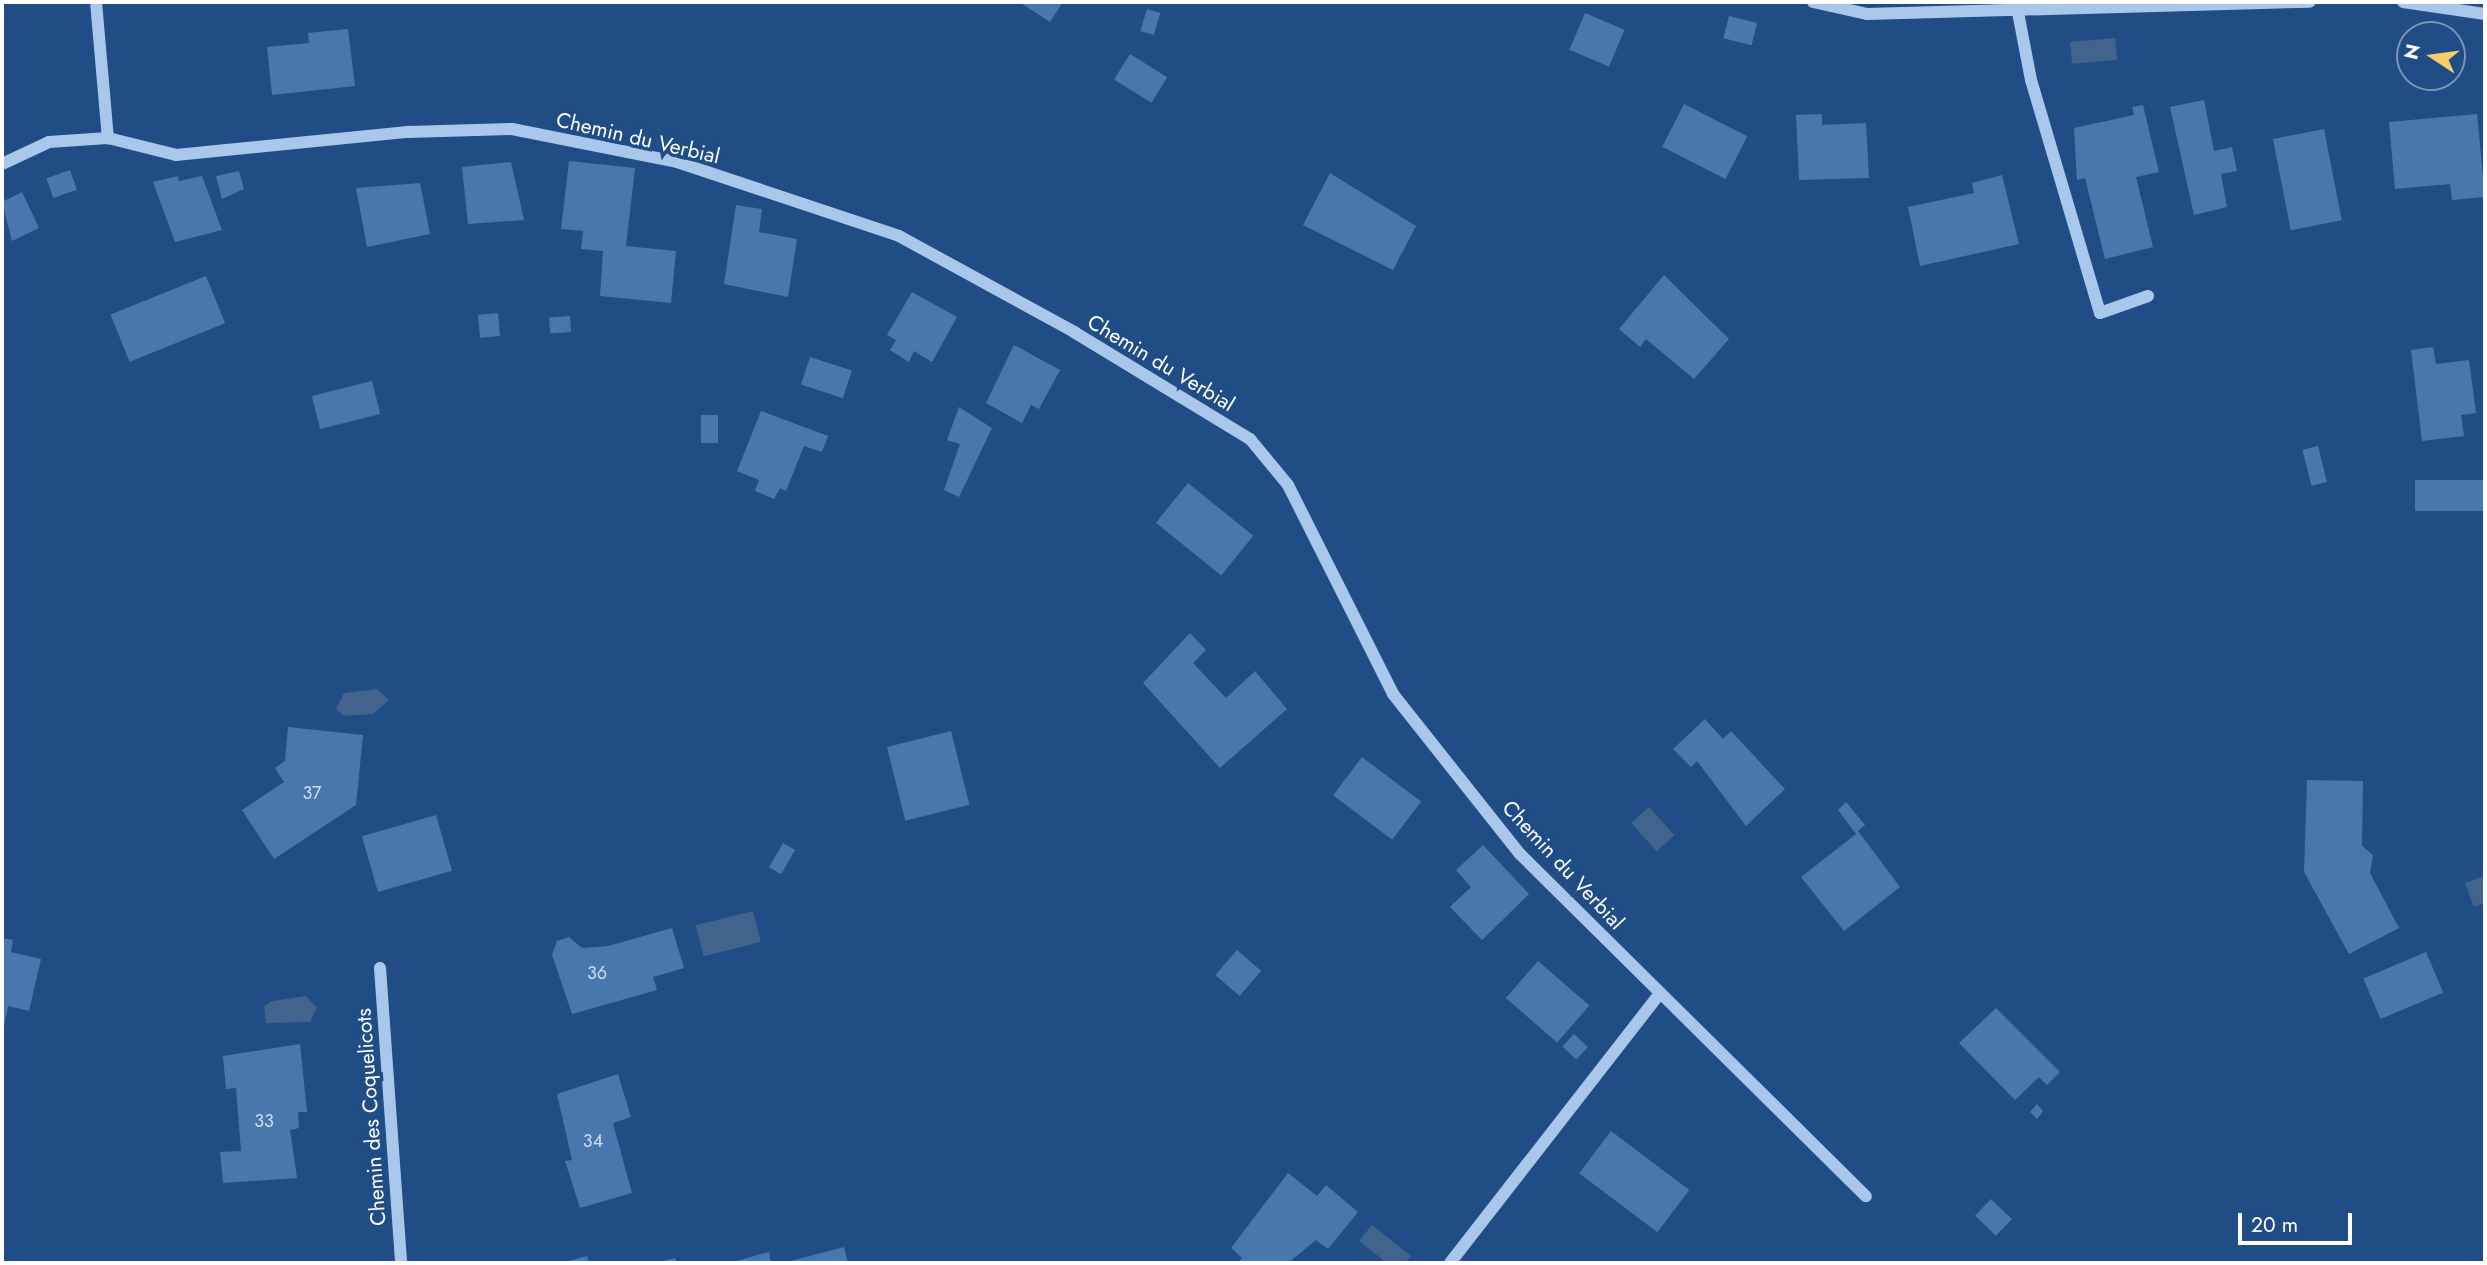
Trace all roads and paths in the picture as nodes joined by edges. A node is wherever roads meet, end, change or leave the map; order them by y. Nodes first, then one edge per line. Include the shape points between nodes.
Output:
1 (96, 2) edge
2 (1813, 2) edge
3 (2309, 2) edge
4 (2403, 2) edge
5 (2017, 4) edge
6 (2485, 14) edge
7 (108, 138) junction
8 (2, 164) edge
9 (2148, 296) dead end
10 (380, 968) dead end
11 (1660, 993) junction
12 (1866, 1196) dead end
13 (401, 1263) edge
14 (1450, 1263) edge

1 - 7 street
2 - 5 street via 1867,14
3 - 5 street
4 - 6 street
5 - 9 street via 2031,80 2101,313
7 - 8 street, Chemin du Verbial via 49,142
7 - 11 street, Chemin du Verbial via 176,155 512,129 677,162 899,236 1250,439 1288,485 1393,694 1519,853
10 - 13 street, Chemin des Coquelicots
11 - 12 street, Chemin du Verbial
11 - 14 street

